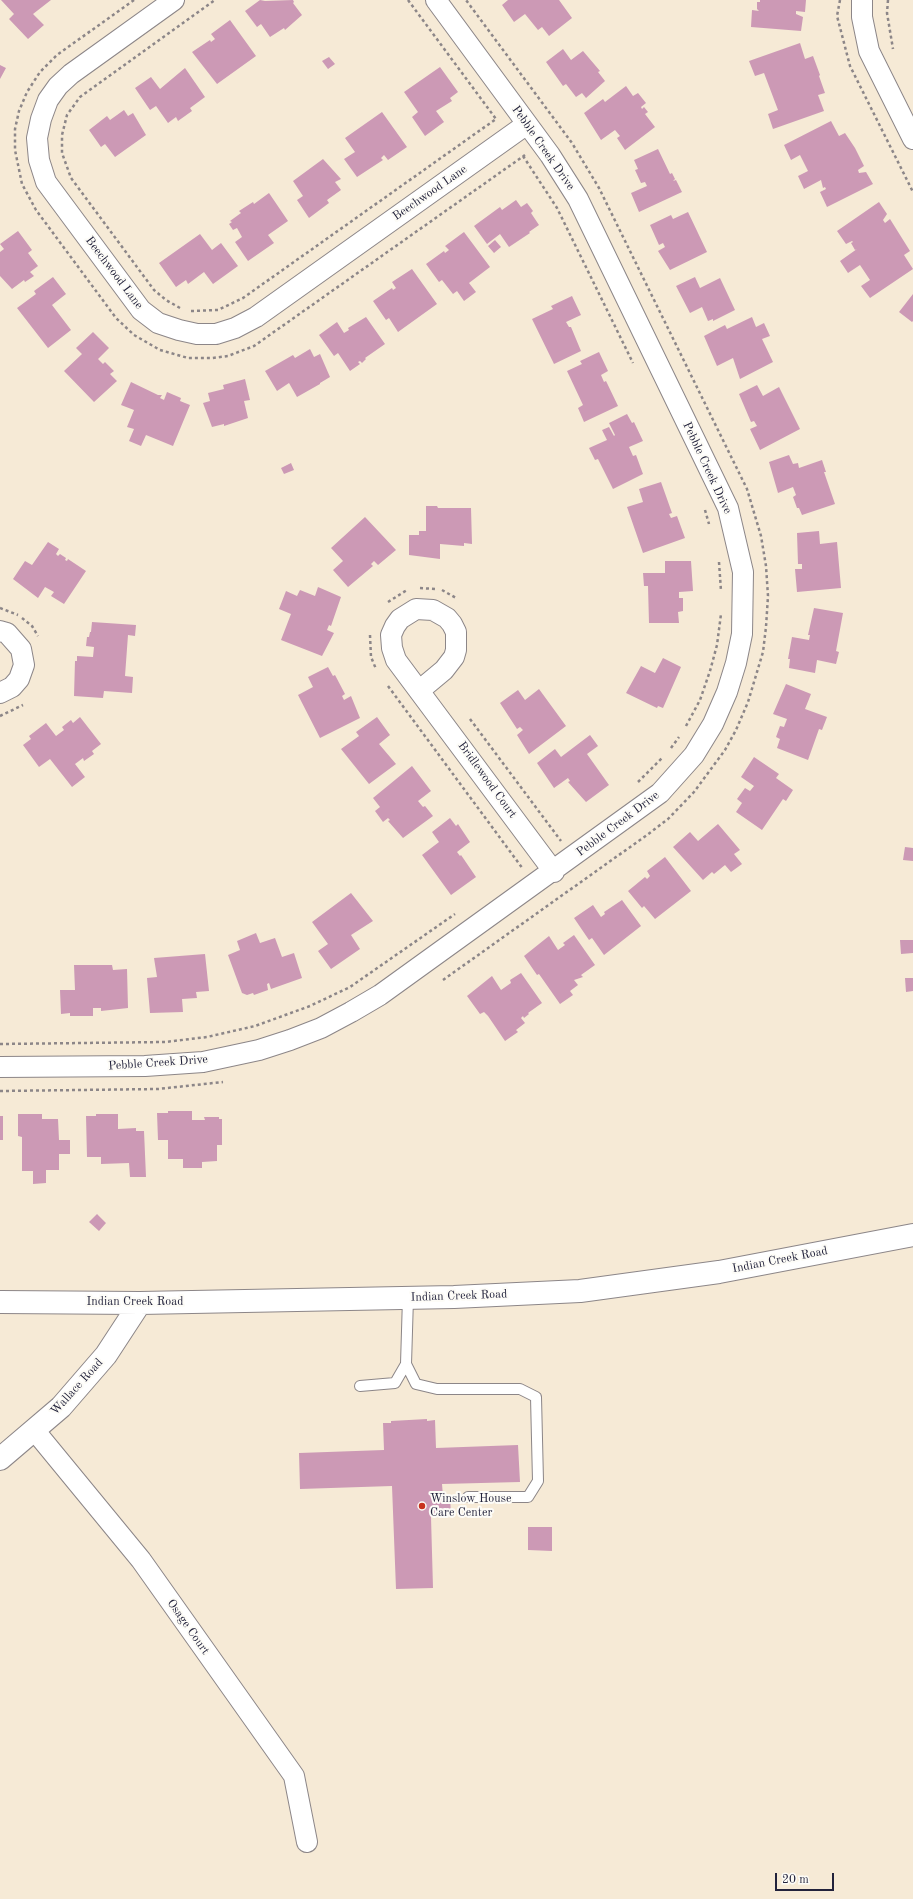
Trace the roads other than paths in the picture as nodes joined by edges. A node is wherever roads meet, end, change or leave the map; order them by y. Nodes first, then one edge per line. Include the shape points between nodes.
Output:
1 (174, 0) edge
2 (436, 0) edge
3 (862, 0) edge
4 (527, 124) junction
5 (913, 139) edge
6 (0, 631) edge
7 (420, 690) dead end
8 (0, 693) edge
9 (554, 872) junction
10 (0, 1067) edge
11 (913, 1235) edge
12 (408, 1298) junction
13 (0, 1302) edge
14 (140, 1303) junction
15 (406, 1364) junction
16 (360, 1386) dead end
17 (35, 1431) junction
18 (0, 1458) edge
19 (468, 1497) dead end
20 (306, 1842) dead end

1 - 4 street, Beechwood Lane via 58,86 48,100 37,138 39,160 46,182 140,310 158,323 172,328 197,334 216,334 256,317
2 - 4 street, Pebble Creek Drive
3 - 5 street via 862,17 869,50
4 - 9 street, Pebble Creek Drive via 578,199 728,508 743,572 742,634 736,663 713,724 694,755 647,805
6 - 8 street via 7,633 21,649 24,665 19,679 12,687
7 - 9 street, Bridlewood Court
9 - 10 street, Pebble Creek Drive via 380,995 321,1028 290,1040 259,1050 203,1062 145,1066
11 - 12 street, Indian Creek Road via 719,1272 580,1291
12 - 14 street, Indian Creek Road
12 - 15 lane
13 - 14 street, Indian Creek Road
14 - 17 street, Wallace Road via 106,1355 61,1407
15 - 16 lane via 395,1383
15 - 19 lane via 416,1384 437,1389 520,1389 536,1397 538,1481 528,1497
17 - 18 street, Wallace Road
17 - 20 street, Osage Court via 141,1560 294,1776

